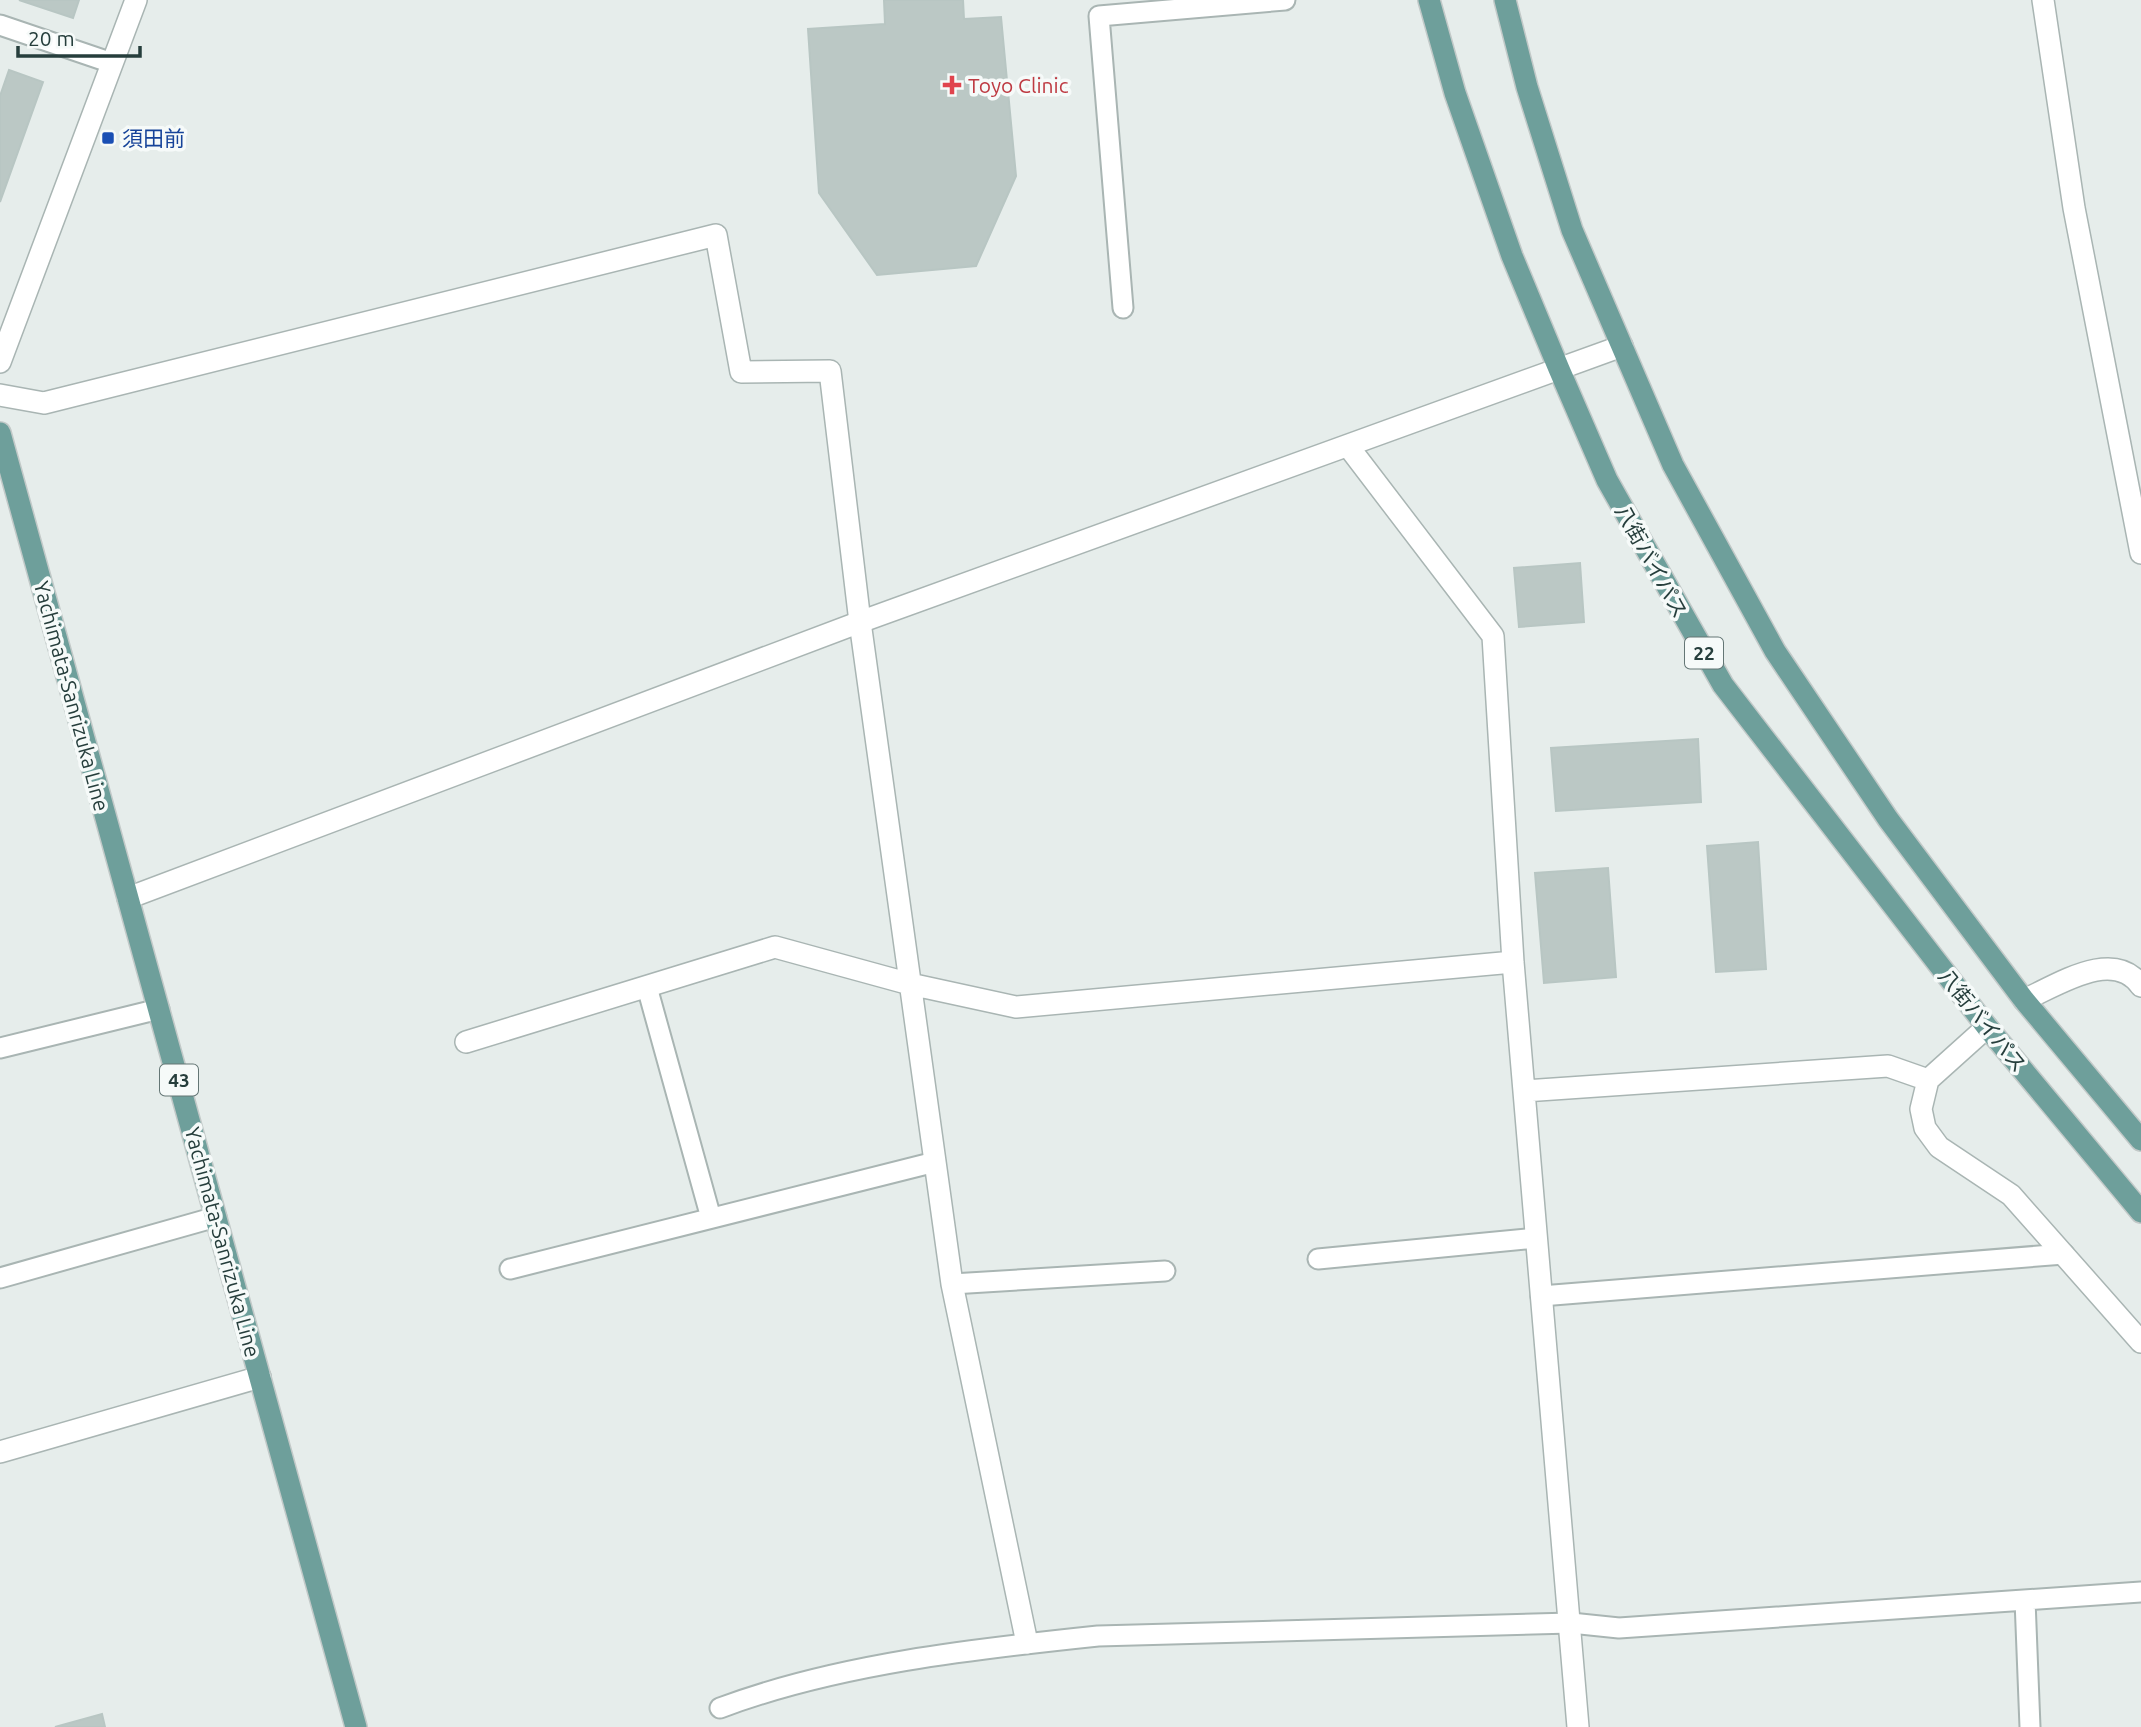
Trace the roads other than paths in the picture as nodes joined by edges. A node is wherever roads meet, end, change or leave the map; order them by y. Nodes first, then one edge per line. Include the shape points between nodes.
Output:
1 (136, 0) edge
2 (1285, 0) edge
3 (1429, 0) edge
4 (1505, 0) edge
5 (2043, 0) edge
6 (0, 24) edge
7 (113, 63) junction
8 (1124, 308) dead end
9 (1622, 346) junction
10 (0, 362) edge
11 (1559, 369) junction
12 (0, 395) edge
13 (0, 433) edge
14 (1348, 446) junction
15 (2141, 553) edge
16 (860, 622) junction
17 (128, 898) junction
18 (1513, 961) junction
19 (910, 984) junction
20 (2141, 986) edge
21 (647, 987) junction
22 (2024, 1000) junction
23 (159, 1009) junction
24 (1987, 1027) junction
25 (466, 1042) dead end
26 (0, 1048) edge
27 (1928, 1080) junction
28 (1524, 1091) junction
29 (2141, 1140) edge
30 (935, 1161) junction
31 (2141, 1212) edge
32 (216, 1217) junction
33 (711, 1218) junction
34 (1536, 1238) junction
35 (2064, 1254) junction
36 (1318, 1258) dead end
37 (510, 1269) dead end
38 (1165, 1271) dead end
39 (0, 1278) edge
40 (952, 1284) junction
41 (1541, 1296) junction
42 (2141, 1342) edge
43 (260, 1377) junction
44 (0, 1452) edge
45 (2141, 1592) edge
46 (2025, 1600) junction
47 (1571, 1623) junction
48 (1027, 1643) junction
49 (720, 1708) dead end
50 (356, 1727) edge
51 (1578, 1727) edge
52 (2030, 1727) edge

1 - 7 street
2 - 8 lane via 1099,16
3 - 11 main road, 八街バイパス / 22 via 1472,143
4 - 9 main road via 1572,230
5 - 15 street via 2074,208
6 - 7 lane
7 - 10 street
9 - 11 street
9 - 22 main road via 1673,465 1775,651 1888,819
11 - 14 street
11 - 24 main road, 八街バイパス / 22 via 1607,480 1723,685
12 - 16 street via 44,403 716,235 741,372 830,371
13 - 17 main road, Yachimata-Sanrizuka Line / 43
14 - 16 street
14 - 18 street via 1493,636
16 - 17 street
16 - 19 street
17 - 23 main road, Yachimata-Sanrizuka Line / 43
18 - 19 street via 1016,1007
18 - 28 street
19 - 21 street via 775,947
19 - 30 street
20 - 22 street via 2134,975 2117,967 2092,971
21 - 25 street
21 - 33 lane
22 - 29 main road
23 - 26 lane
23 - 32 main road, Yachimata-Sanrizuka Line / 43
24 - 27 street
24 - 31 main road, 八街バイパス / 22
27 - 28 street via 1888,1066
27 - 35 street via 1921,1109 1925,1128 1939,1147 2011,1195
28 - 34 street
30 - 33 lane
30 - 40 street
32 - 39 lane
32 - 43 main road, Yachimata-Sanrizuka Line / 43
33 - 37 lane
34 - 36 lane
34 - 41 street
35 - 41 lane
35 - 42 street
38 - 40 lane
40 - 48 street
41 - 47 street
43 - 44 street
43 - 50 main road, Yachimata-Sanrizuka Line / 43
45 - 46 lane
46 - 47 lane via 1619,1628
46 - 52 lane
47 - 48 lane via 1098,1636
47 - 51 street
48 - 49 lane via 770,1689

